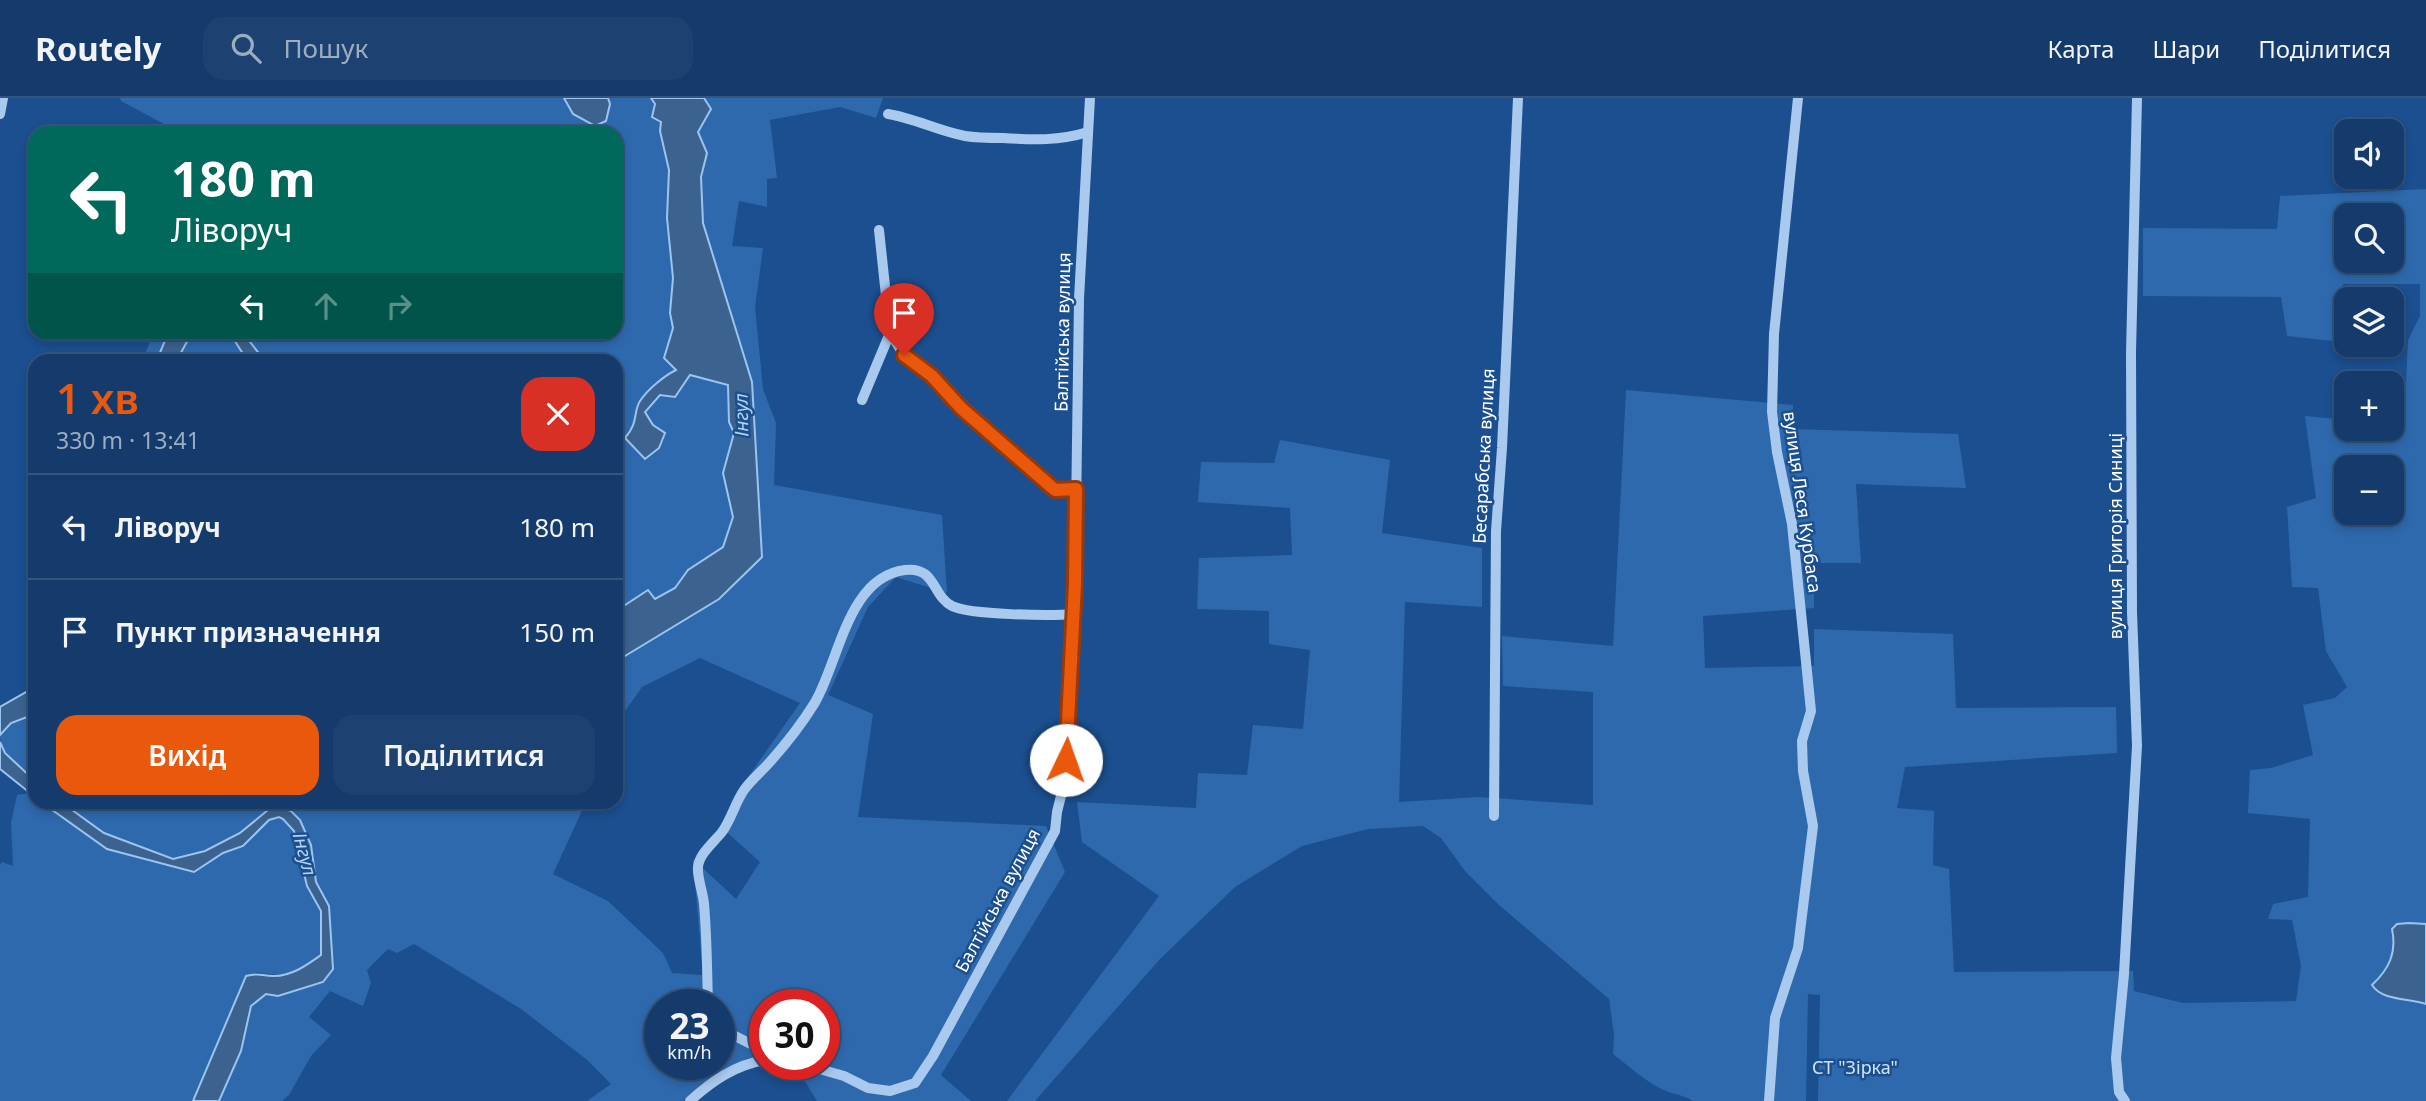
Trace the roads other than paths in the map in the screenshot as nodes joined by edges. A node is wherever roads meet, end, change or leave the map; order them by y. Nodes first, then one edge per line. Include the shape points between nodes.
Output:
1 (3, 98) edge
2 (1090, 98) edge
3 (1518, 98) edge
4 (1798, 98) edge
5 (2137, 98) edge
6 (0, 114) edge
7 (888, 114) dead end
8 (1088, 132) junction
9 (879, 230) dead end
10 (890, 333) junction
11 (862, 400) dead end
12 (1076, 489) junction
13 (1074, 614) junction
14 (1494, 816) dead end
15 (707, 989) edge
16 (749, 1062) edge
17 (840, 1075) edge
18 (690, 1101) edge
19 (1769, 1101) edge
20 (2125, 1101) edge

1 - 6 street
2 - 8 street, Балтійська вулиця
3 - 14 street, Бесарабська вулиця via 1496,531
4 - 19 street, вулиця Леся Курбаса via 1774,334 1772,412 1792,524 1811,711 1802,741 1813,825 1798,948 1775,1018
5 - 20 street, вулиця Григорія Синиці via 2131,353 2137,746 2116,1059 2119,1092
7 - 8 street via 966,136 1044,140
8 - 12 street, Балтійська вулиця
9 - 10 street
10 - 11 street
10 - 12 street via 904,355 1055,490
12 - 13 street, Балтійська вулиця
13 - 15 street via 1048,616 952,606 922,571 907,569 885,575 863,596 846,624 816,702 744,790 723,831 698,865
13 - 17 street, Балтійська вулиця via 1065,780 1055,831 915,1083 890,1091 868,1088
16 - 18 street via 712,1082

